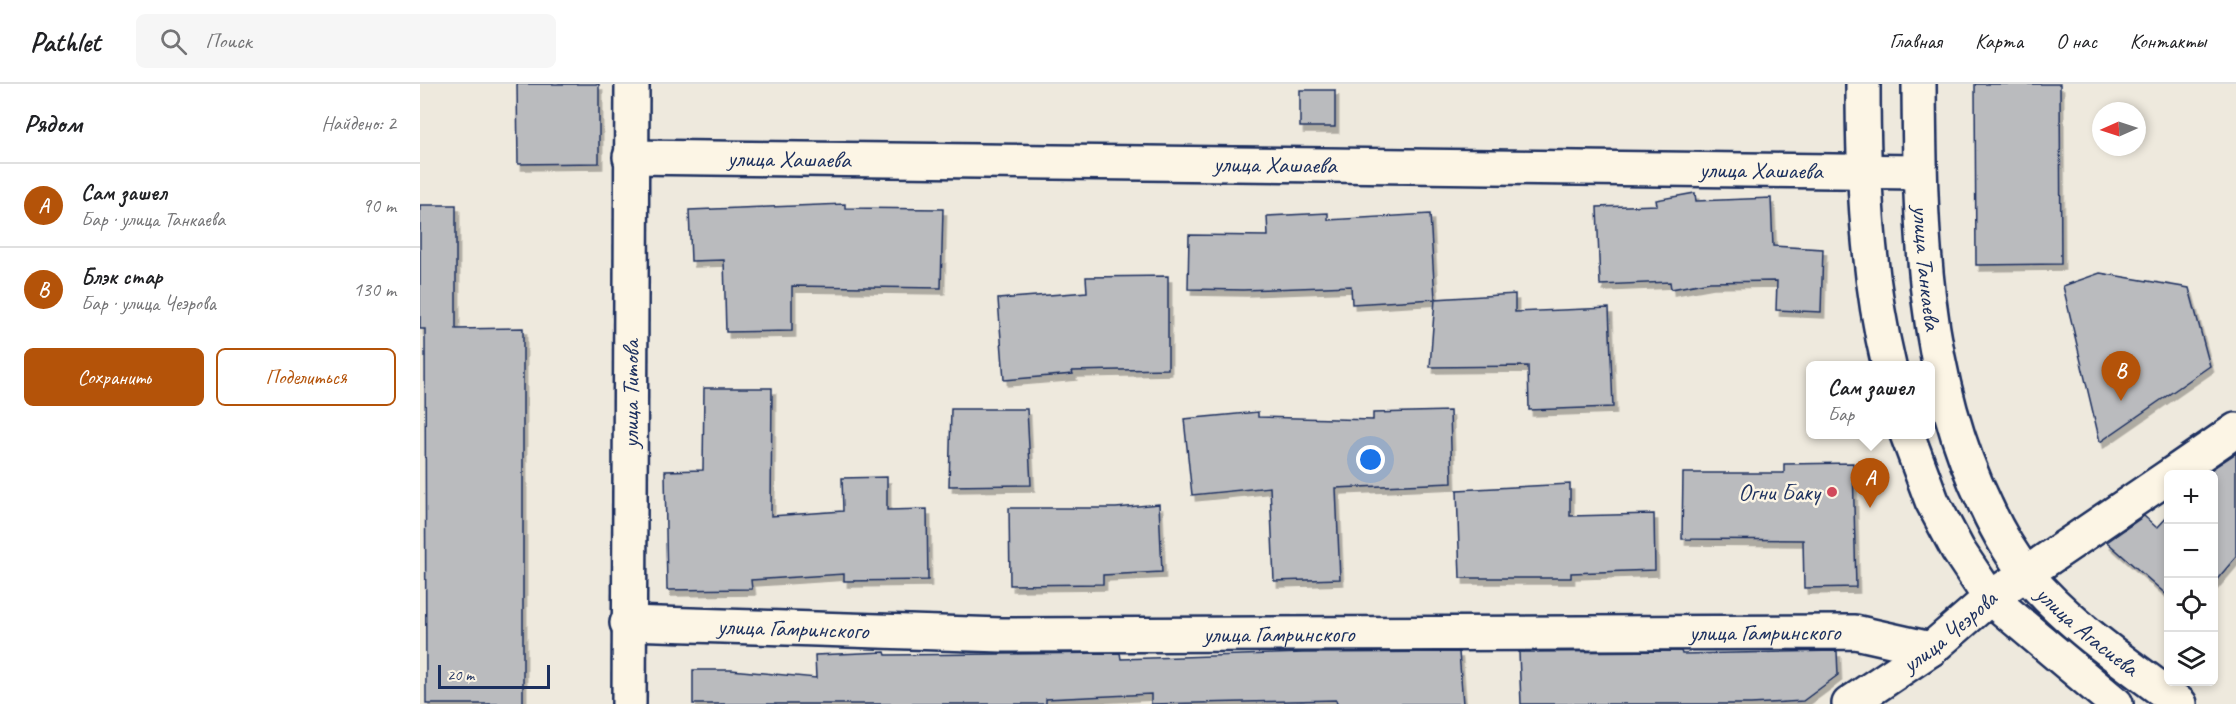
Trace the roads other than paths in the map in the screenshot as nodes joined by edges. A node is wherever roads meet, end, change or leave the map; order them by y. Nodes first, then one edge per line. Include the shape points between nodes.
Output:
1 (632, 84) edge
2 (1863, 84) edge
3 (1919, 84) edge
4 (630, 157) junction
5 (1863, 172) junction
6 (1919, 172) junction
7 (1888, 361) edge
8 (2236, 430) edge
9 (1909, 439) edge
10 (2178, 470) edge
11 (2164, 480) edge
12 (2027, 575) junction
13 (1990, 598) junction
14 (627, 623) junction
15 (1931, 649) junction
16 (629, 704) edge
17 (1849, 704) edge
18 (2116, 704) edge
19 (2180, 704) edge

1 - 4 street, улица Титова
2 - 5 street
3 - 6 street, улица Танкаева
4 - 5 street, улица Хашаева
4 - 14 street, улица Титова
5 - 6 street, улица Хашаева
5 - 7 street via 1875,287
6 - 12 street, улица Танкаева via 1925,276 1957,437 1997,530
8 - 10 street
9 - 13 street via 1932,501
11 - 12 street, улица Чеэрова
12 - 13 street, улица Чеэрова
12 - 19 street, улица Агасиева via 2076,624
13 - 15 street, улица Чеэрова
13 - 18 street, улица Агасиева
14 - 15 street, улица Гамринского via 1002,634 1855,632
14 - 16 street, улица Титова
15 - 17 street, улица Чеэрова

